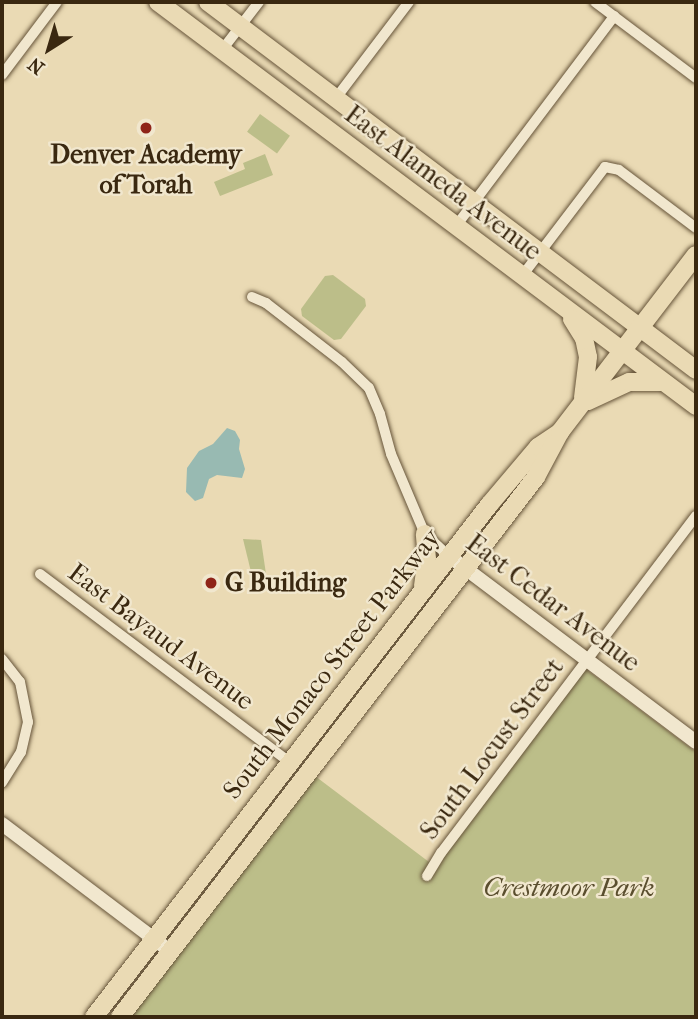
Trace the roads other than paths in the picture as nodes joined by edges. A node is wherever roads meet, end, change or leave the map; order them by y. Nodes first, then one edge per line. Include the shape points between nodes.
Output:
1 (57, 2) edge
2 (158, 2) edge
3 (208, 2) edge
4 (259, 2) edge
5 (409, 2) edge
6 (595, 2) edge
7 (614, 16) junction
8 (240, 26) junction
9 (222, 50) junction
10 (2, 75) edge
11 (696, 78) edge
12 (336, 99) junction
13 (474, 203) junction
14 (456, 226) junction
15 (696, 228) edge
16 (540, 252) junction
17 (695, 257) edge
18 (522, 276) junction
19 (252, 297) dead end
20 (561, 305) junction
21 (641, 328) junction
22 (623, 352) junction
23 (696, 370) edge
24 (663, 382) junction
25 (582, 404) junction
26 (696, 406) edge
27 (560, 432) junction
28 (696, 516) edge
29 (425, 534) junction
30 (449, 556) junction
31 (466, 568) junction
32 (40, 574) dead end
33 (423, 590) junction
34 (2, 659) edge
35 (587, 660) junction
36 (336, 700) junction
37 (696, 742) edge
38 (288, 761) junction
39 (311, 766) junction
40 (2, 782) edge
41 (2, 824) edge
42 (257, 836) junction
43 (427, 876) dead end
44 (154, 938) junction
45 (170, 951) junction
46 (94, 1017) edge
47 (120, 1017) edge

1 - 10 street
2 - 9 main road, East Alameda Avenue
3 - 8 main road, East Alameda Avenue
4 - 8 street
5 - 12 street
6 - 7 street
7 - 11 street
7 - 13 street
8 - 9 street
8 - 12 main road, East Alameda Avenue
9 - 14 main road, East Alameda Avenue
12 - 13 main road, East Alameda Avenue
13 - 14 street
13 - 16 main road, East Alameda Avenue
14 - 18 main road, East Alameda Avenue
15 - 16 street via 619,170 605,167
16 - 18 street
16 - 21 main road, East Alameda Avenue
17 - 21 main road, South Monaco Street Parkway
18 - 20 main road, East Alameda Avenue
19 - 29 street, East Cedar Avenue via 281,315 369,388
20 - 22 main road, East Alameda Avenue
20 - 25 main road via 579,328 587,348
21 - 22 main road, South Monaco Street Parkway
21 - 23 main road, East Alameda Avenue
22 - 24 main road, East Alameda Avenue
22 - 25 main road, South Monaco Street Parkway
24 - 25 main road via 629,382
24 - 26 main road, East Alameda Avenue
25 - 27 main road, South Monaco Street Parkway
27 - 30 main road, South Monaco Street Parkway via 526,460
27 - 31 main road, South Monaco Street Parkway via 539,473
28 - 35 street, South Locust Street
29 - 30 street, East Cedar Avenue
29 - 33 main road
30 - 31 street, East Cedar Avenue
30 - 33 main road, South Monaco Street Parkway
31 - 35 street, East Cedar Avenue
31 - 39 main road, South Monaco Street Parkway
32 - 38 street, East Bayaud Avenue
33 - 36 main road, South Monaco Street Parkway
34 - 40 street via 20,682 28,722 21,752
35 - 37 street, East Cedar Avenue
35 - 43 street, South Locust Street
36 - 38 main road, South Monaco Street Parkway
36 - 39 main road via 328,725 309,749 306,758
38 - 42 main road via 288,780 269,807
38 - 44 main road, South Monaco Street Parkway
39 - 42 main road, South Monaco Street Parkway
41 - 44 street
42 - 45 main road, South Monaco Street Parkway
44 - 45 street
44 - 46 main road, South Monaco Street Parkway
45 - 47 main road, South Monaco Street Parkway

